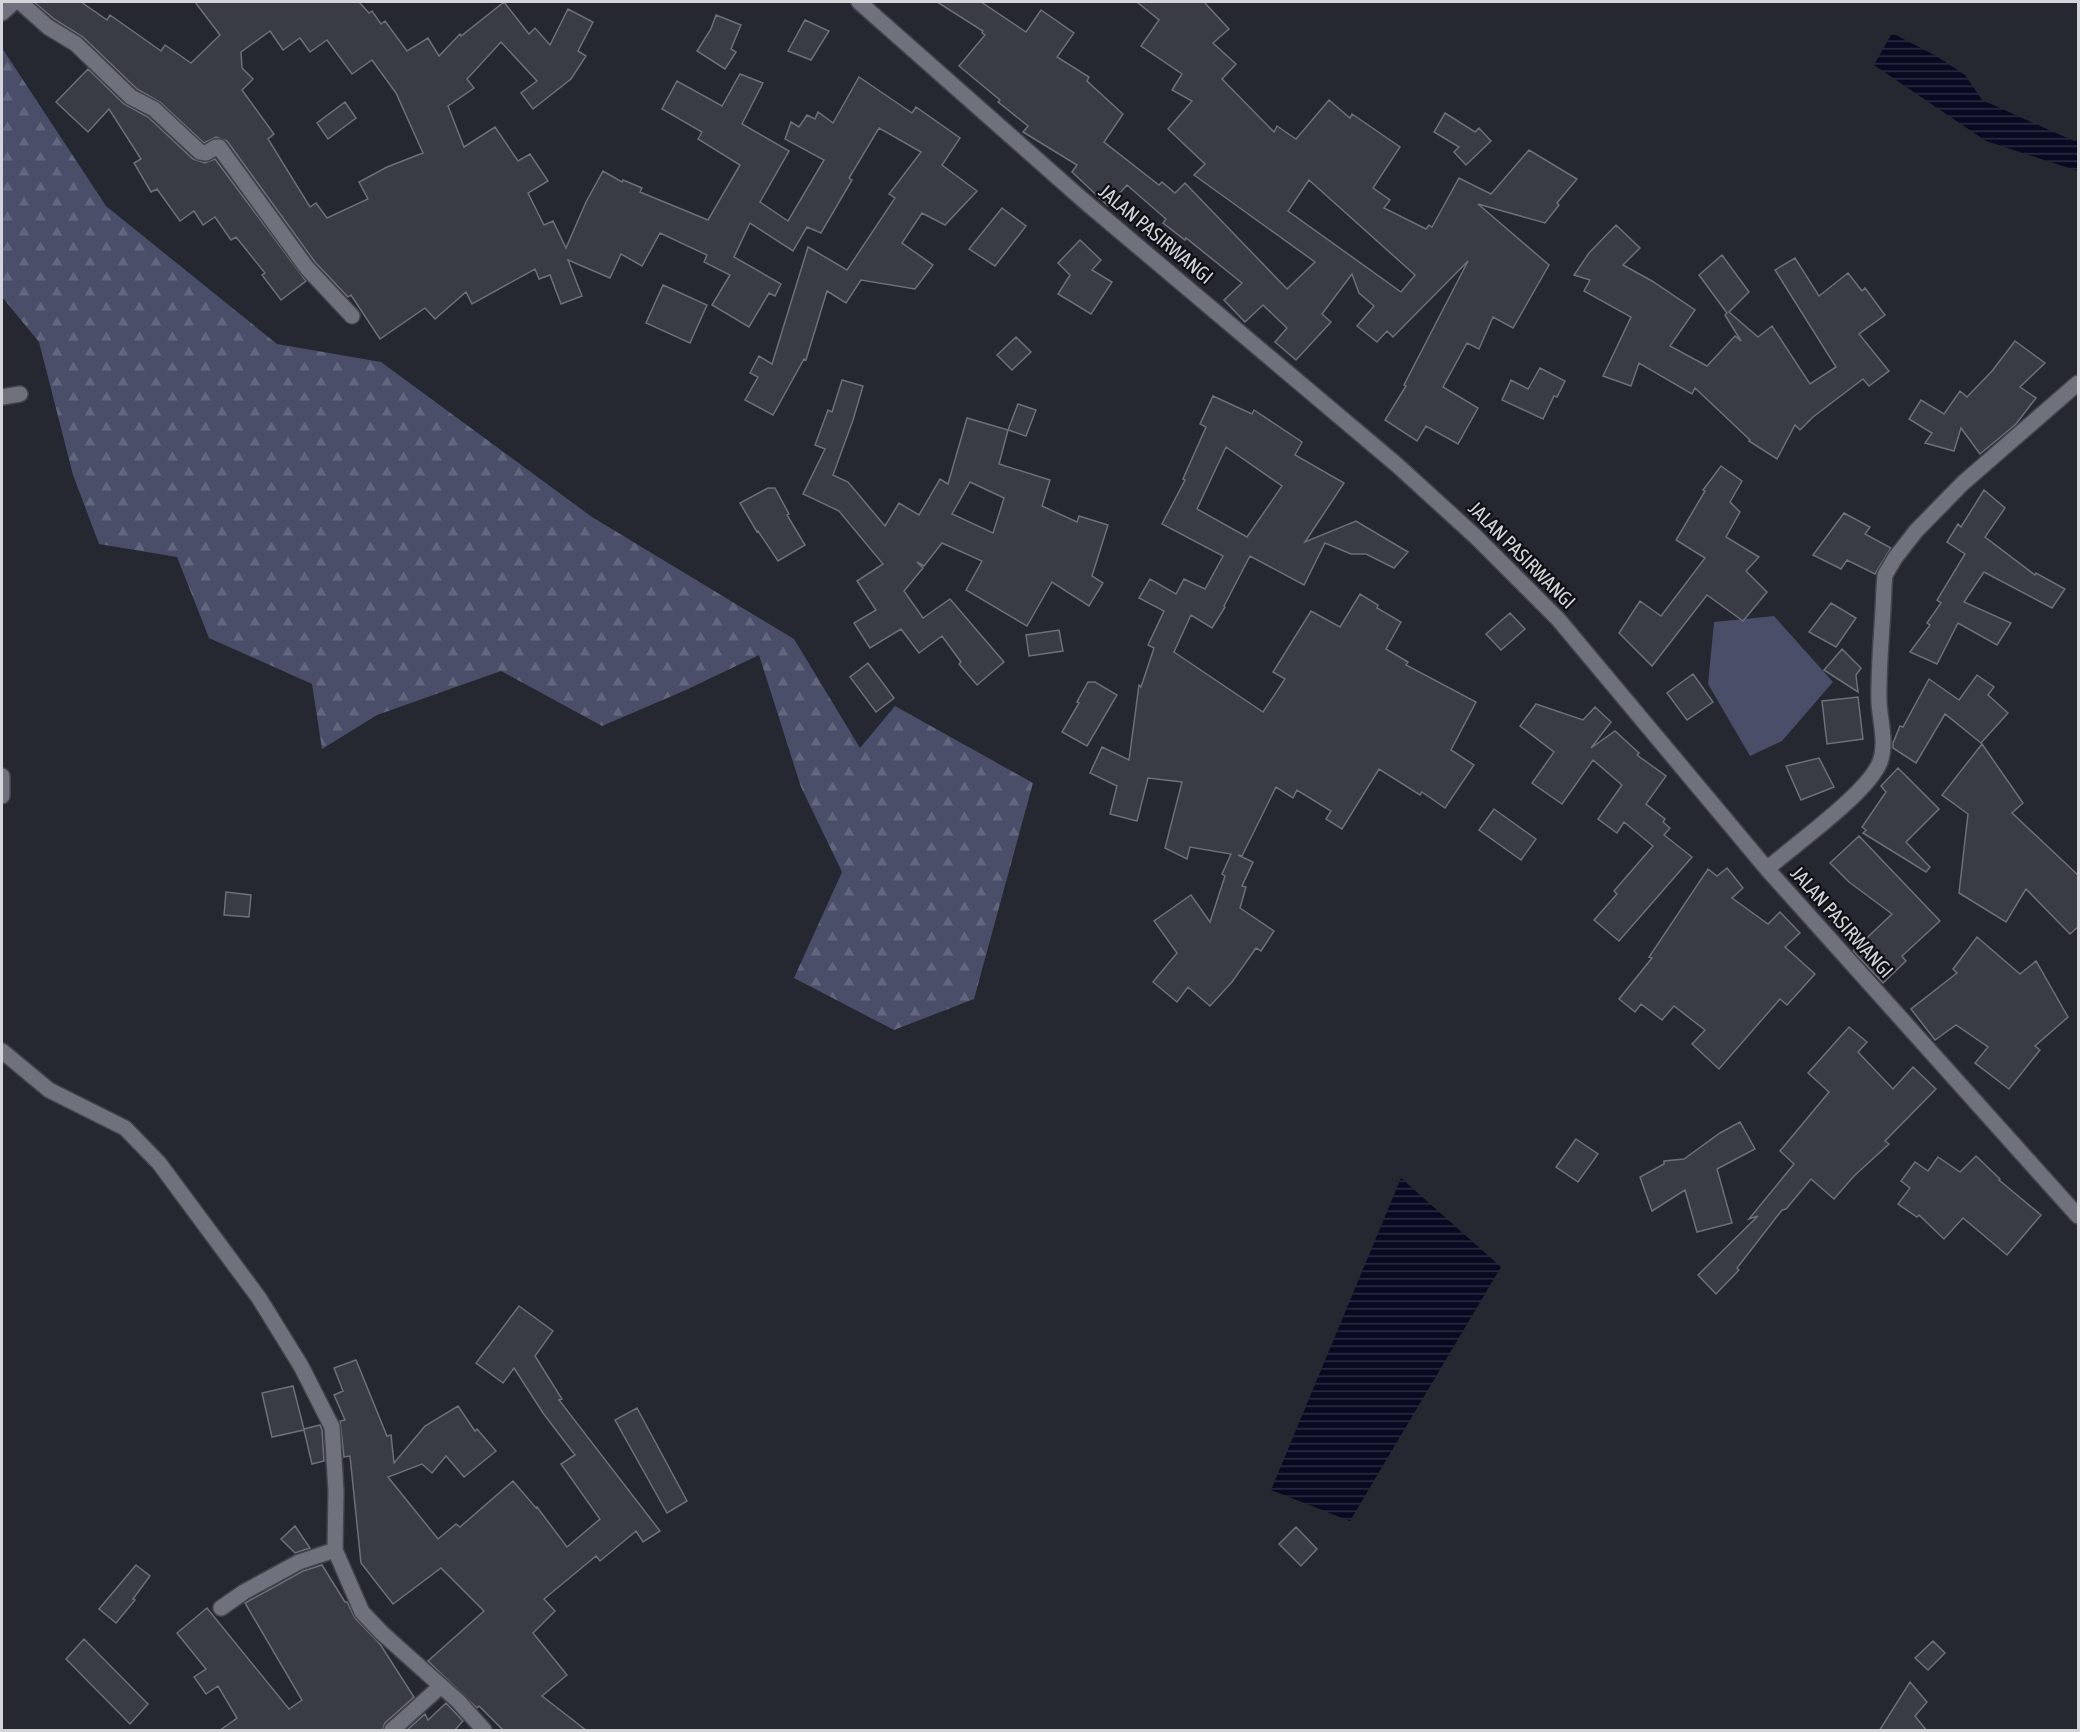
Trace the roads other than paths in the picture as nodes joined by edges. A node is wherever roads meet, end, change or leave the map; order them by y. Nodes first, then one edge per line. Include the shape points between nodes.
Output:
1 (14, 2) edge
2 (20, 2) edge
3 (859, 2) edge
4 (2, 13) edge
5 (352, 316) dead end
6 (2079, 383) edge
7 (20, 394) dead end
8 (2, 397) edge
9 (2, 776) edge
10 (2, 796) edge
11 (1767, 869) junction
12 (2, 1051) edge
13 (2079, 1216) edge
14 (335, 1550) junction
15 (221, 1608) dead end
16 (441, 1686) junction
17 (392, 1731) edge
18 (484, 1731) edge

1 - 4 street
2 - 5 street via 48,27 76,44 131,97 154,109 200,152 219,147 307,268
3 - 11 street, JALAN PASIRWANGI via 1476,537 1558,619
6 - 11 street via 1963,483 1895,558 1885,575 1884,587 1880,763 1842,807
7 - 8 street
9 - 10 street
11 - 13 street, JALAN PASIRWANGI
12 - 14 street via 49,1090 125,1128 159,1163 259,1298 302,1366 332,1427
14 - 15 street via 299,1562
14 - 16 street via 362,1612
16 - 17 street
16 - 18 street

